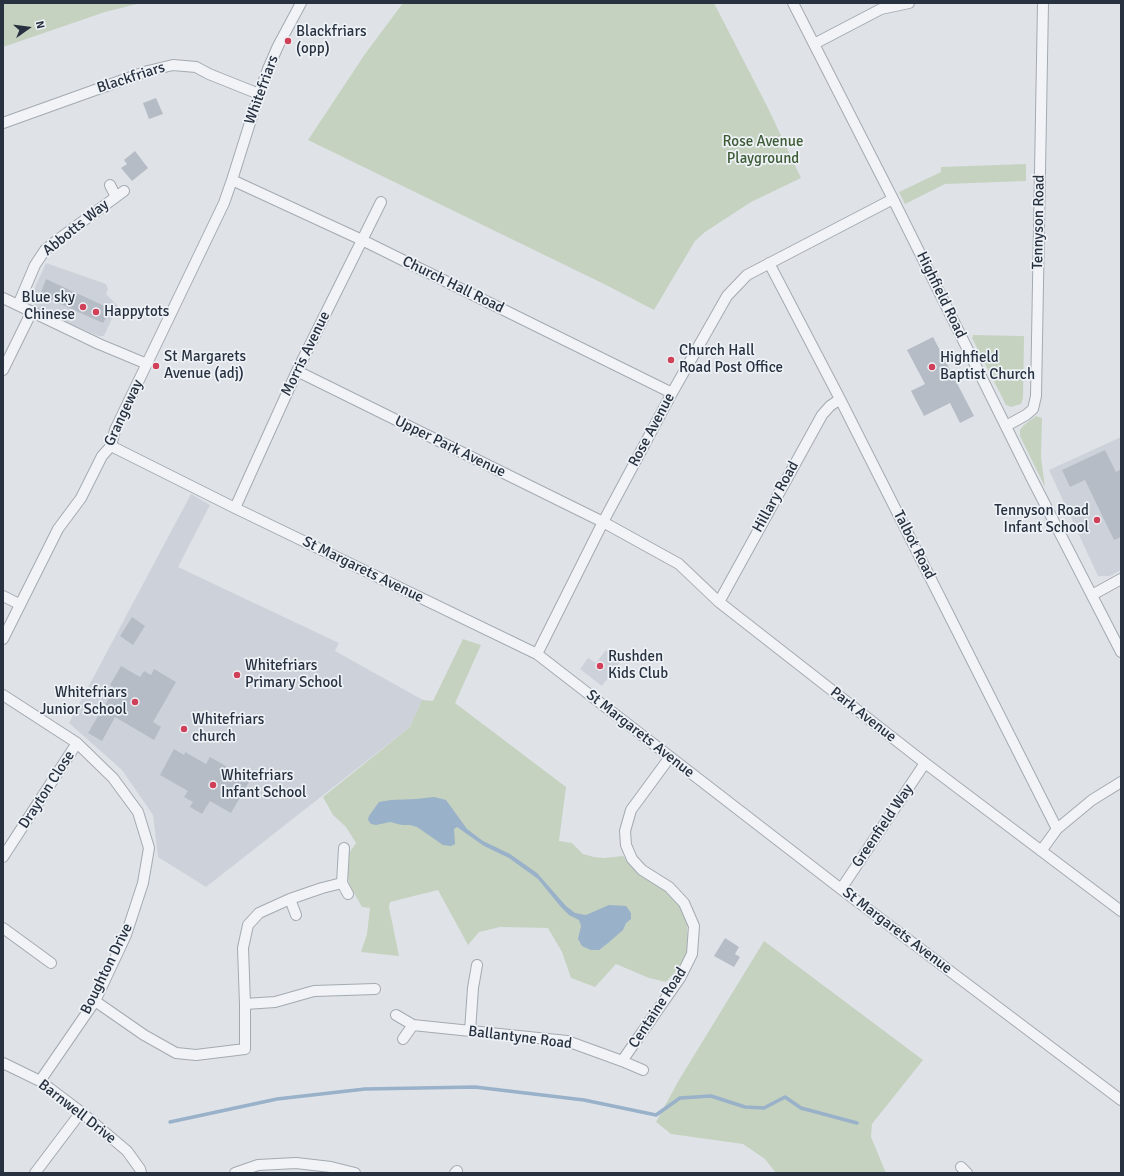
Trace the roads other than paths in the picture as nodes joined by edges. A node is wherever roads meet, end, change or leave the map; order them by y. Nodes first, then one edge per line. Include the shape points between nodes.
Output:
1 (301, 3) edge
2 (794, 3) edge
3 (909, 3) edge
4 (1043, 3) edge
5 (814, 44) junction
6 (259, 94) junction
7 (3, 123) edge
8 (232, 180) junction
9 (110, 185) dead end
10 (893, 199) junction
11 (381, 202) dead end
12 (362, 240) junction
13 (769, 263) junction
14 (3, 298) edge
15 (18, 305) junction
16 (32, 311) junction
17 (147, 364) junction
18 (3, 370) edge
19 (296, 371) junction
20 (672, 393) junction
21 (840, 399) junction
22 (1006, 426) junction
23 (111, 446) junction
24 (235, 508) junction
25 (603, 522) junction
26 (1121, 580) edge
27 (1092, 595) junction
28 (3, 596) edge
29 (719, 602) junction
30 (19, 604) junction
31 (3, 639) edge
32 (1121, 652) edge
33 (537, 654) junction
34 (3, 695) edge
35 (77, 743) junction
36 (670, 757) junction
37 (925, 763) junction
38 (1121, 782) edge
39 (1057, 829) junction
40 (344, 848) dead end
41 (1041, 850) junction
42 (3, 857) edge
43 (342, 883) junction
44 (841, 889) junction
45 (348, 894) dead end
46 (290, 899) junction
47 (1121, 911) edge
48 (296, 915) dead end
49 (3, 928) edge
50 (51, 962) dead end
51 (478, 964) dead end
52 (375, 989) dead end
53 (95, 1001) junction
54 (245, 1004) junction
55 (396, 1015) dead end
56 (413, 1025) junction
57 (470, 1031) junction
58 (403, 1039) dead end
59 (622, 1061) junction
60 (3, 1063) edge
61 (642, 1070) dead end
62 (40, 1081) junction
63 (1121, 1100) edge
64 (81, 1112) junction
65 (34, 1173) edge
66 (141, 1173) edge
67 (235, 1173) edge
68 (355, 1173) edge

1 - 6 street, Whitefriars via 278,46
2 - 5 street, Highfield Road
3 - 5 street via 881,9
4 - 22 street, Tennyson Road via 1036,396 1033,409
5 - 10 street, Highfield Road
6 - 7 street, Blackfriars via 196,67 174,65 148,71
6 - 8 street, Whitefriars
8 - 12 street, Church Hall Road
8 - 17 street, Grangeway via 214,225
9 - 15 street, Abbotts Way via 120,194 45,250 35,265
10 - 13 street, Rose Avenue
10 - 22 street, Highfield Road
11 - 12 street, Morris Avenue
12 - 19 street, Morris Avenue
12 - 20 street, Church Hall Road
13 - 20 street, Rose Avenue via 746,275 727,296
13 - 21 street, Talbot Road
14 - 15 street
15 - 16 street
16 - 17 street via 98,344
16 - 18 street
17 - 23 street, Grangeway
19 - 24 street, Morris Avenue
19 - 25 street, Upper Park Avenue
20 - 25 street, Rose Avenue
21 - 29 street, Hillary Road via 822,415
21 - 39 street, Talbot Road
22 - 27 street, Highfield Road
23 - 24 street, St Margarets Avenue
23 - 30 street, Grangeway via 102,456 81,498 58,529
24 - 33 street, St Margarets Avenue
25 - 29 street, Park Avenue via 679,564
25 - 33 street, Rose Avenue
26 - 27 street
27 - 32 street, Highfield Road
28 - 30 street
29 - 37 street, Park Avenue
30 - 31 street, Grangeway
33 - 36 street, St Margarets Avenue
34 - 35 street, Boughton Drive
35 - 42 street, Drayton Close
35 - 53 street, Boughton Drive via 113,778 138,812 149,848 143,883 126,935
36 - 44 street, St Margarets Avenue
36 - 59 street, Centaine Road via 631,810 625,831 626,845 632,859 642,870 668,887 684,903 694,926 692,954 680,978
37 - 41 street, Park Avenue
37 - 44 street, Greenfield Way
38 - 39 street via 1092,800
39 - 41 street
40 - 43 street
41 - 47 street, Park Avenue
43 - 45 street
43 - 46 street
44 - 63 street, St Margarets Avenue
46 - 48 street
46 - 54 street via 259,913 248,925 243,948
49 - 50 street
51 - 57 street via 473,988
52 - 54 street via 314,990 275,1002
53 - 54 street via 144,1036 176,1053 196,1055 245,1049
53 - 62 street, Boughton Drive
55 - 56 street, Ballantyne Road
56 - 57 street, Ballantyne Road
56 - 58 street
57 - 59 street, Ballantyne Road via 567,1041
59 - 61 street, Ballantyne Road
60 - 62 street, Barnwell Drive
62 - 64 street, Barnwell Drive
64 - 65 street
64 - 66 street, Barnwell Drive via 127,1151
67 - 68 street via 258,1165 296,1163

